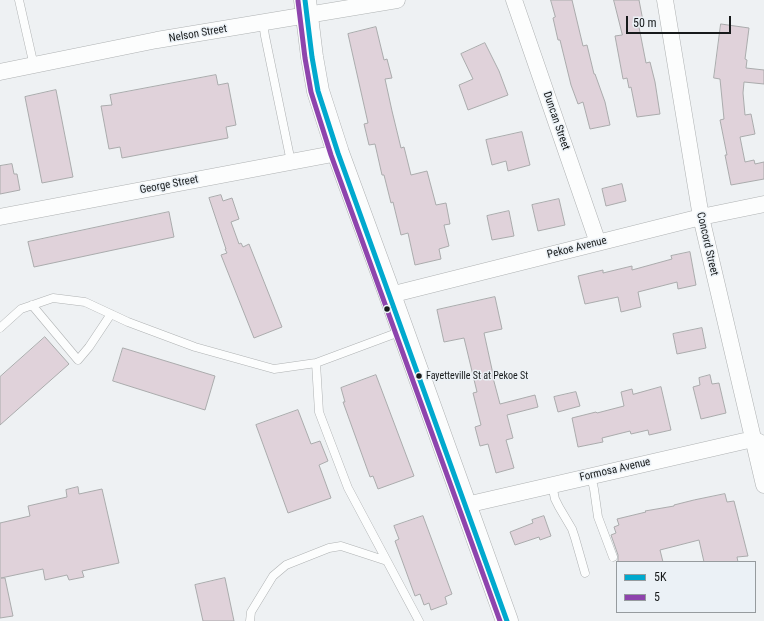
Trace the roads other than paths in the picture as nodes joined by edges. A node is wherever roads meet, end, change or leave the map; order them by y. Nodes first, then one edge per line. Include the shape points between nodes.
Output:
1 (19, 0) edge
2 (397, 0) edge
3 (514, 0) edge
4 (665, 0) edge
5 (305, 8) edge
6 (263, 22) junction
7 (34, 66) junction
8 (0, 72) edge
9 (338, 153) junction
10 (291, 162) junction
11 (764, 204) edge
12 (0, 217) edge
13 (701, 217) junction
14 (598, 243) junction
15 (390, 295) junction
16 (32, 305) junction
17 (111, 314) junction
18 (0, 328) edge
19 (403, 331) junction
20 (316, 363) junction
21 (758, 442) edge
22 (591, 476) junction
23 (552, 485) junction
24 (764, 485) edge
25 (466, 505) junction
26 (613, 557) dead end
27 (387, 561) junction
28 (585, 573) dead end
29 (250, 621) edge
30 (419, 621) edge
31 (507, 621) edge

1 - 7 lane
2 - 5 street, Nelson Street
3 - 14 street, Duncan Street
4 - 13 street, Concord Street
5 - 6 street, Nelson Street
5 - 9 main road via 318,90
6 - 7 street, Nelson Street via 157,40
6 - 10 lane
7 - 8 street, Nelson Street
9 - 10 street, George Street
9 - 15 main road
10 - 12 street, George Street
11 - 13 street, Pekoe Avenue
13 - 14 street, Pekoe Avenue
13 - 21 street, Concord Street
14 - 15 street, Pekoe Avenue
15 - 19 main road
16 - 17 lane via 53,298 85,302
16 - 17 lane via 78,360
16 - 18 lane via 21,309
17 - 20 lane via 195,347 274,369
19 - 20 lane
19 - 25 main road
20 - 27 lane via 319,412 348,488
21 - 22 street, Formosa Avenue
21 - 24 street, Concord Street
22 - 23 street, Formosa Avenue
22 - 26 lane via 598,517
23 - 25 street, Formosa Avenue
23 - 28 lane via 558,507 572,529
25 - 31 main road
27 - 29 lane via 341,546 286,564 273,576 251,612
27 - 30 lane

